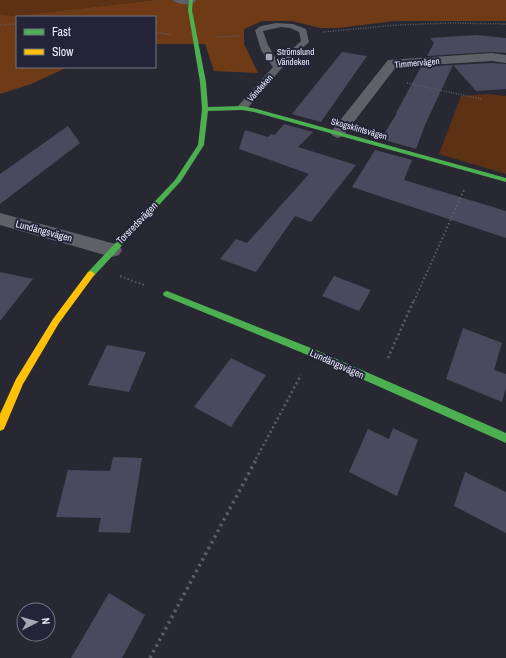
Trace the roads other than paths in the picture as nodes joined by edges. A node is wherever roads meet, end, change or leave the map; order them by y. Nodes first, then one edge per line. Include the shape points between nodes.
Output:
1 (178, 0) edge
2 (191, 0) edge
3 (506, 59) edge
4 (278, 67) junction
5 (242, 108) junction
6 (205, 109) junction
7 (338, 133) junction
8 (506, 180) edge
9 (0, 219) edge
10 (112, 250) junction
11 (167, 294) road end
12 (0, 426) edge
13 (506, 438) edge

1 - 2 street, Torsredsvägen
2 - 6 street, Torsredsvägen via 190,10 203,82
3 - 7 street, Timmervägen via 492,57 392,64
4 - 4 lane, Vändeken via 305,42 303,31 280,25 266,26 260,30 269,57
4 - 5 lane, Vändeken
5 - 6 street, Skogsklintsvägen
5 - 7 street, Skogsklintsvägen
6 - 10 street, Torsredsvägen via 201,145 192,160 178,181
7 - 8 street, Skogsklintsvägen
9 - 10 street, Lundängsvägen
10 - 12 street, Torsredsvägen via 96,267 56,321 19,382
11 - 13 street, Lundängsvägen via 313,353

